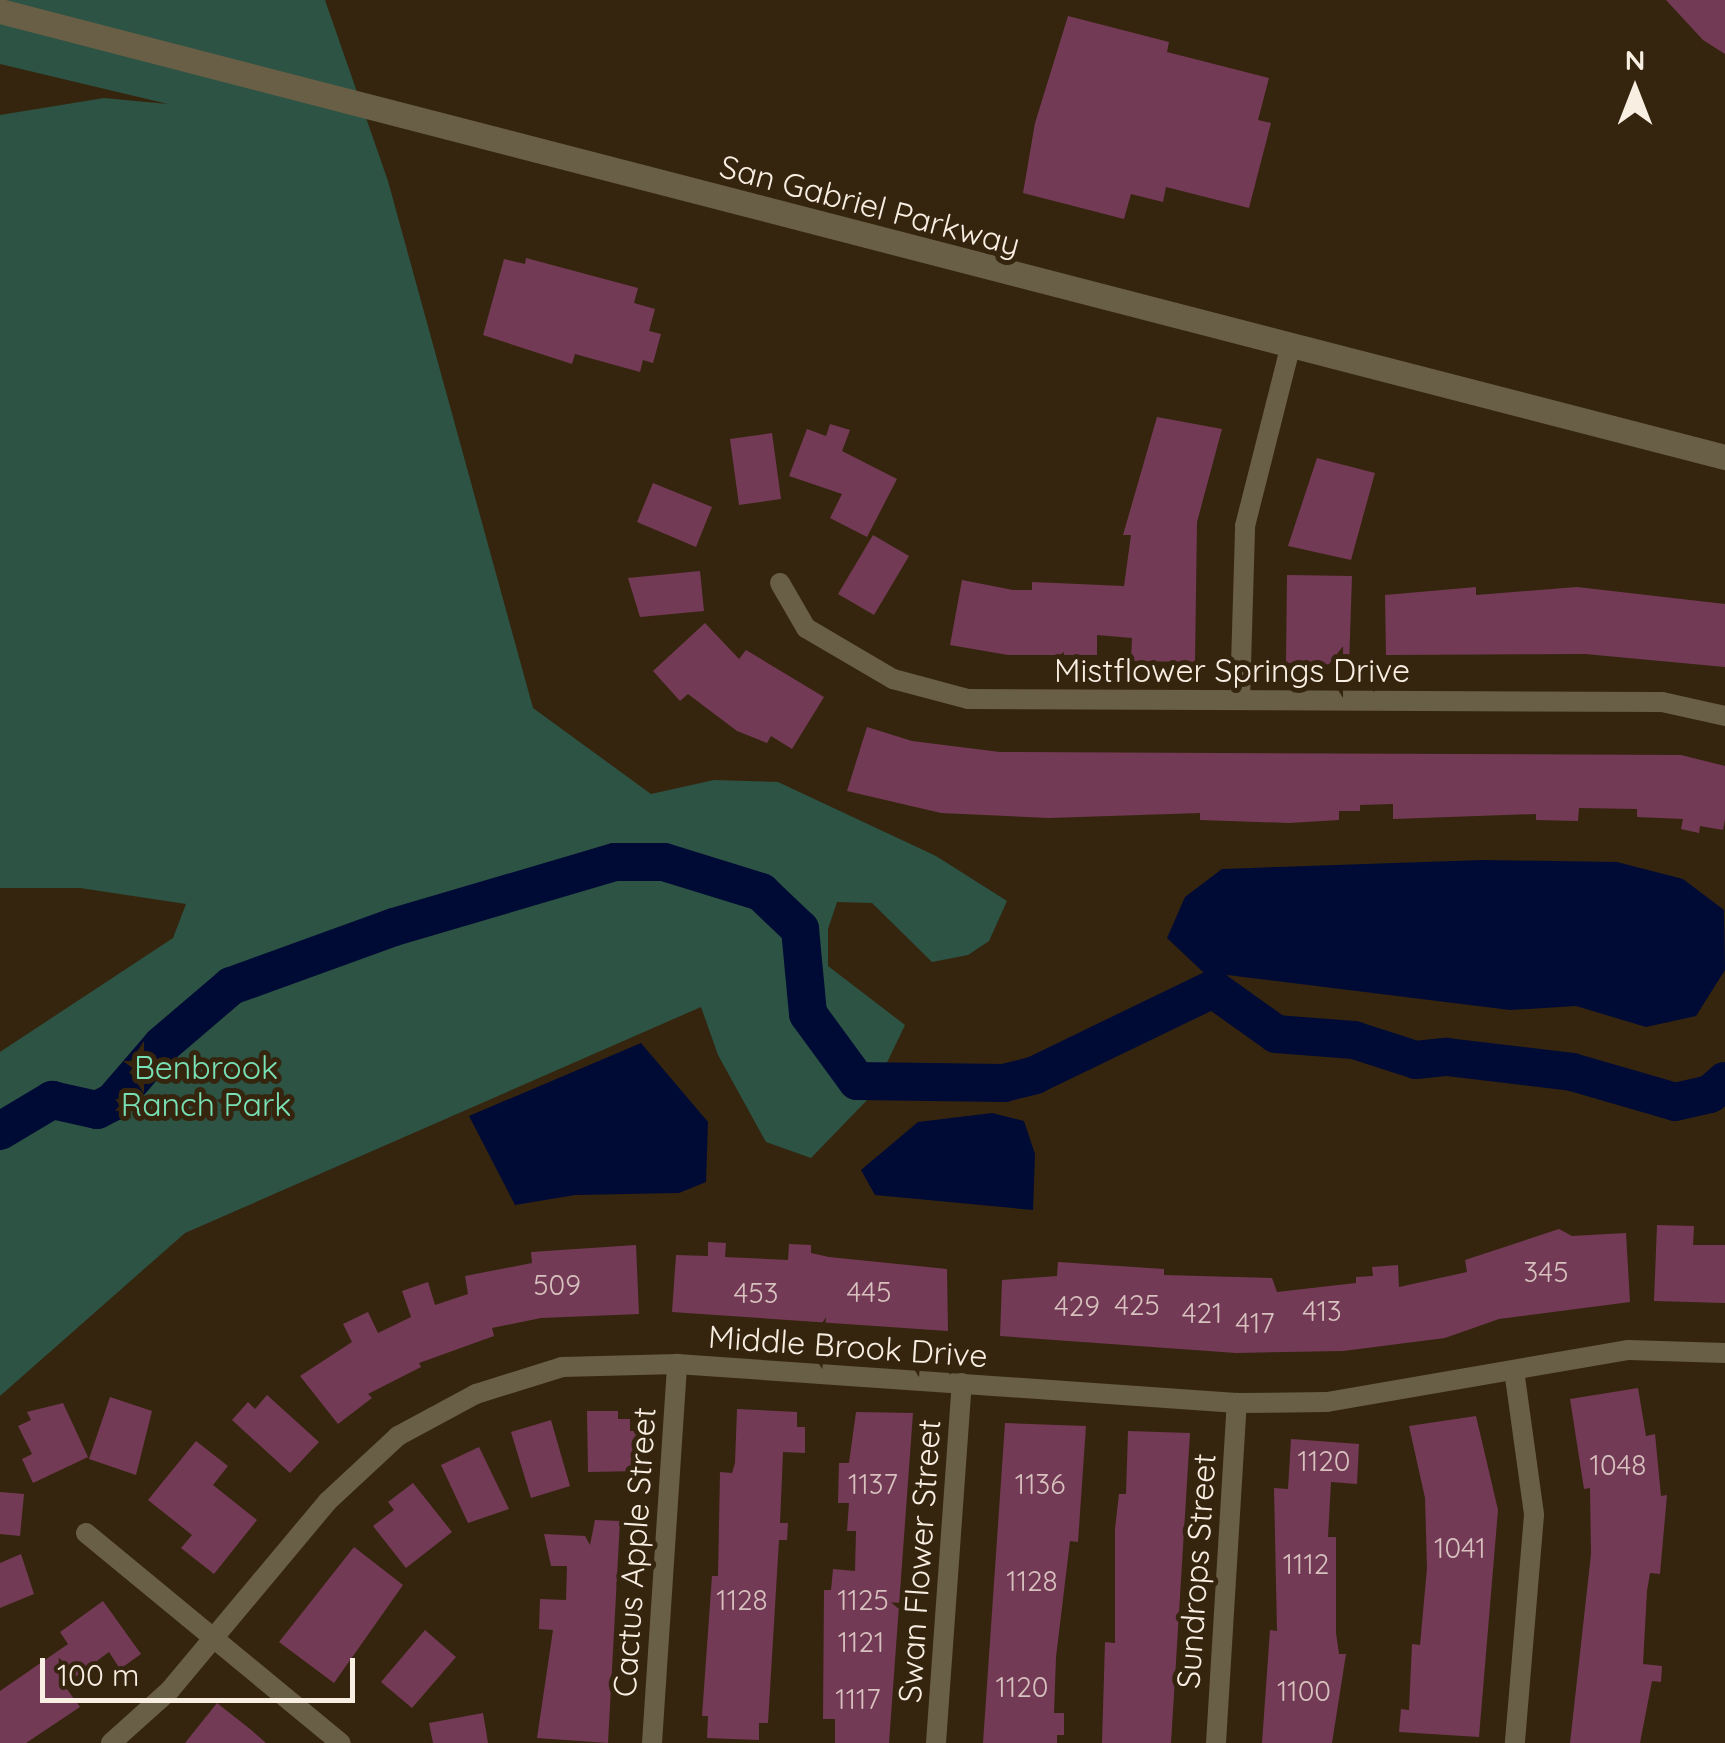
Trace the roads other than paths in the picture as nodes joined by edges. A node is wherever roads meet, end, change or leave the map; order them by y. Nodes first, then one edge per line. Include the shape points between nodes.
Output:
1 (0, 11) edge
2 (1290, 348) junction
3 (1725, 457) edge
4 (780, 583) dead end
5 (1240, 699) junction
6 (1725, 716) edge
7 (1725, 1353) edge
8 (676, 1364) junction
9 (1514, 1370) junction
10 (962, 1383) junction
11 (1238, 1403) junction
12 (86, 1533) dead end
13 (213, 1637) junction
14 (111, 1743) edge
15 (341, 1743) edge
16 (652, 1743) edge
17 (936, 1743) edge
18 (1216, 1743) edge
19 (1514, 1743) edge

1 - 2 street, San Gabriel Parkway
2 - 3 street, San Gabriel Parkway
2 - 5 street via 1245,526
4 - 5 street, Mistflower Springs Drive via 806,628 893,679 968,699
5 - 6 street, Mistflower Springs Drive via 1662,702
7 - 9 street, Middle Brook Drive via 1629,1350
8 - 10 street, Middle Brook Drive
8 - 13 street, Middle Brook Drive via 562,1367 436,1413 364,1464
8 - 16 street, Cactus Apple Street
9 - 11 street, Middle Brook Drive via 1398,1394
9 - 19 street via 1534,1515
10 - 11 street, Middle Brook Drive
10 - 17 street, Swan Flower Street
11 - 18 street, Sundrops Street
12 - 13 street
13 - 14 street, Middle Brook Drive via 170,1690
13 - 15 street

